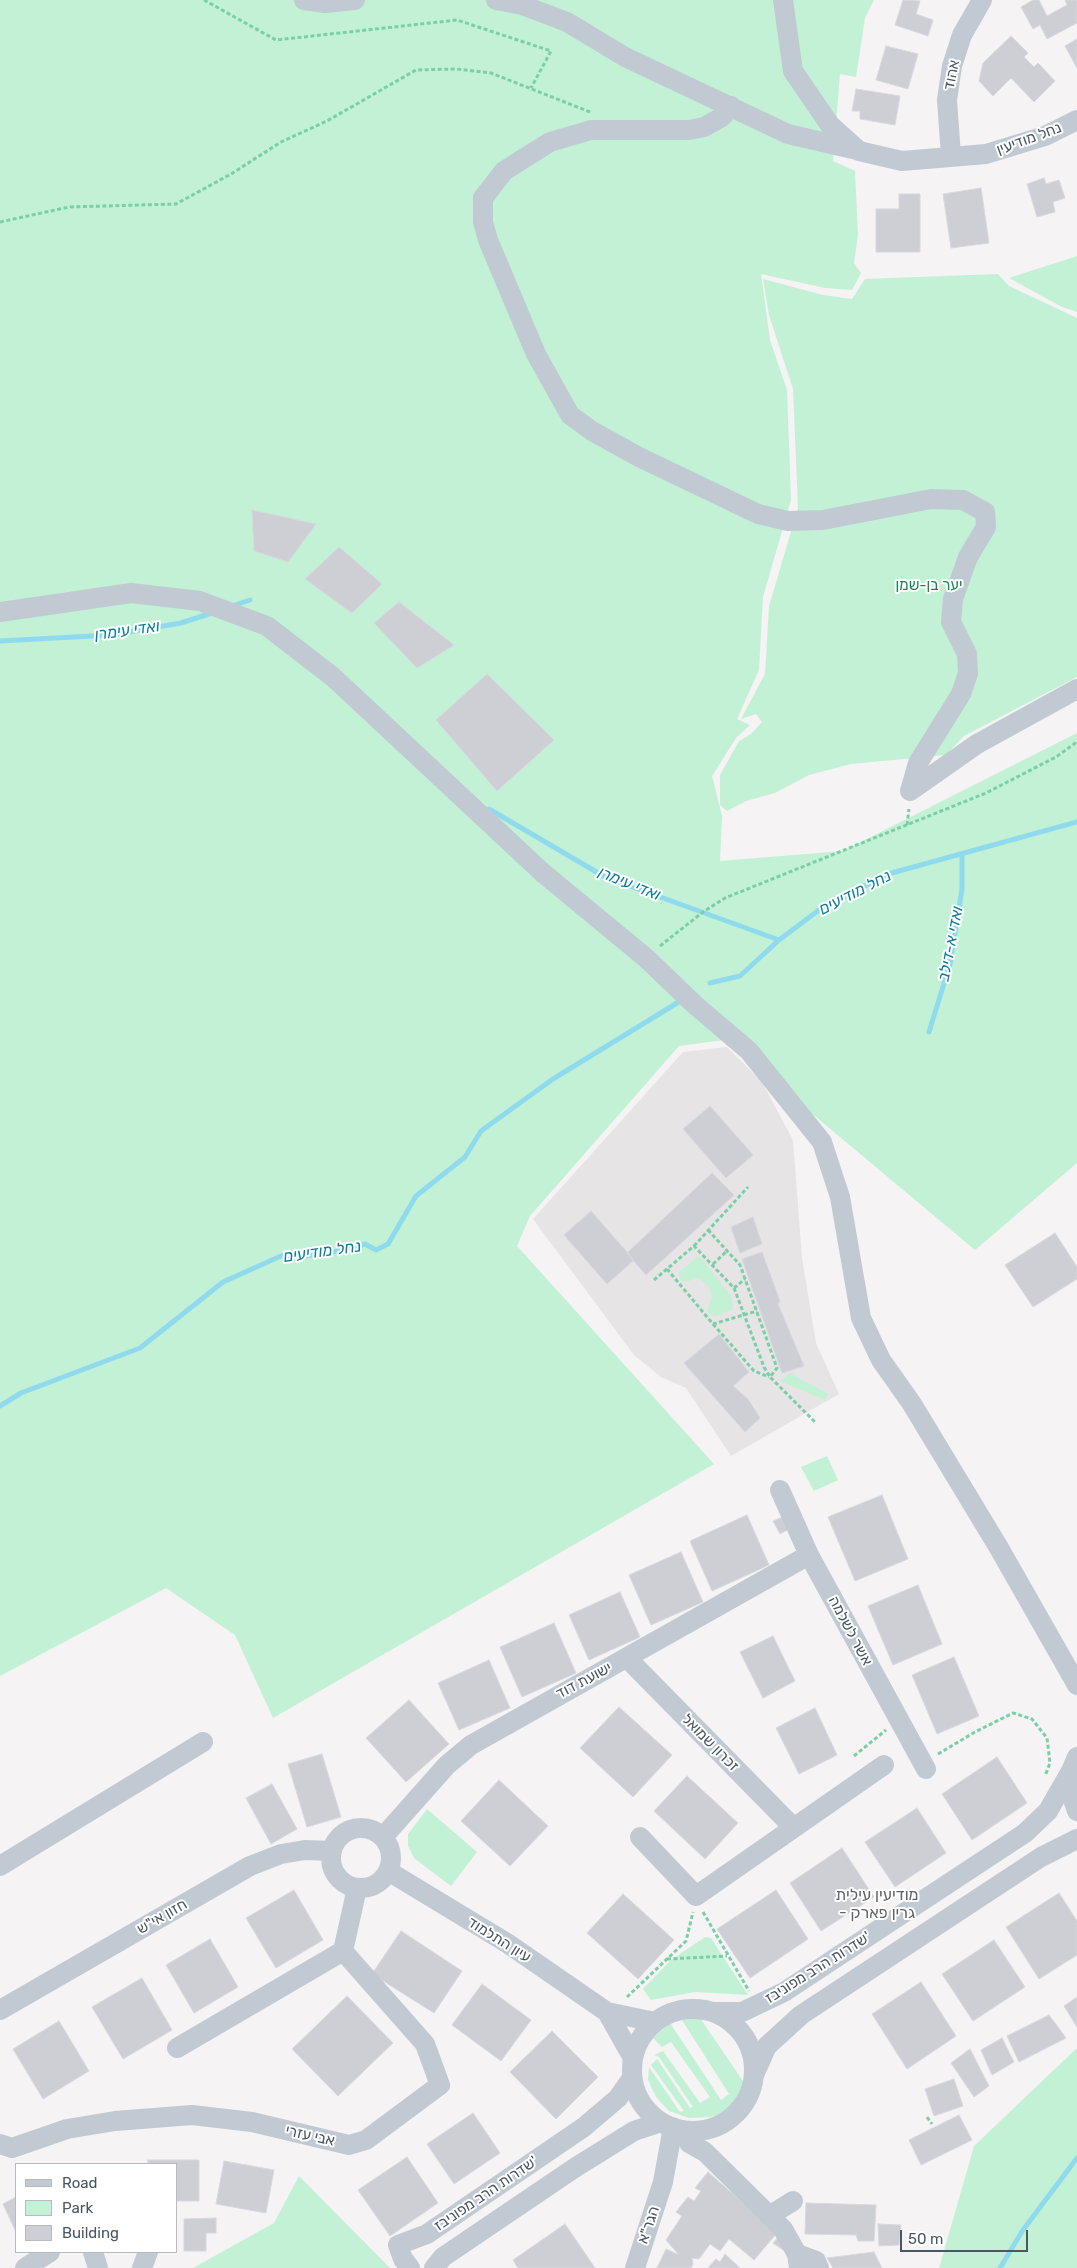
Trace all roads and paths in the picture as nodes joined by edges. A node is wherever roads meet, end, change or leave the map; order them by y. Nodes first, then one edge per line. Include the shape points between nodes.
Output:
1 (204, 0) edge
2 (304, 0) edge
3 (355, 0) edge
4 (496, 0) edge
5 (783, 0) edge
6 (982, 0) edge
7 (531, 88) junction
8 (731, 106) junction
9 (596, 115) dead end
10 (1077, 120) edge
11 (859, 151) junction
12 (951, 156) junction
13 (0, 222) edge
14 (0, 612) edge
15 (1077, 690) edge
16 (1077, 742) edge
17 (646, 958) junction
18 (748, 1187) dead end
19 (708, 1230) junction
20 (694, 1246) junction
21 (727, 1251) junction
22 (713, 1264) junction
23 (667, 1269) junction
24 (745, 1279) junction
25 (654, 1280) dead end
26 (734, 1288) junction
27 (757, 1311) junction
28 (744, 1315) junction
29 (713, 1324) junction
30 (770, 1377) junction
31 (815, 1422) dead end
32 (780, 1490) dead end
33 (809, 1555) junction
34 (627, 1658) junction
35 (1077, 1685) edge
36 (898, 1720) junction
37 (203, 1742) dead end
38 (854, 1756) dead end
39 (1074, 1764) edge
40 (884, 1765) dead end
41 (924, 1766) joint
42 (1042, 1784) dead end
43 (1077, 1811) edge
44 (793, 1827) junction
45 (383, 1836) junction
46 (640, 1837) dead end
47 (1077, 1839) edge
48 (332, 1851) junction
49 (0, 1866) edge
50 (388, 1872) junction
51 (357, 1888) junction
52 (696, 1896) junction
53 (344, 1951) junction
54 (727, 1956) junction
55 (666, 1959) junction
56 (752, 1996) dead end
57 (614, 2007) junction
58 (0, 2010) edge
59 (714, 2012) junction
60 (655, 2022) junction
61 (177, 2048) dead end
62 (633, 2058) junction
63 (754, 2075) junction
64 (632, 2078) junction
65 (927, 2117) dead end
66 (932, 2124) dead end
67 (667, 2125) junction
68 (694, 2137) junction
69 (0, 2144) edge
70 (664, 2182) junction
71 (793, 2201) dead end
72 (769, 2216) junction
73 (48, 2253) edge
74 (93, 2253) edge
75 (148, 2253) edge
76 (798, 2261) edge
77 (26, 2268) edge
78 (98, 2268) edge
79 (142, 2268) edge
80 (410, 2268) edge
81 (434, 2268) edge
82 (634, 2268) edge
83 (819, 2268) edge

1 - 7 path via 276,40 457,20 551,51
2 - 3 street via 325,3
4 - 8 street, נחל מודיעין via 522,5 567,22 625,57
5 - 11 street via 793,71 830,125
6 - 12 street, אהוד via 962,35 952,66 947,100
7 - 9 path
7 - 13 path via 491,73 456,69 416,70 327,121 281,142 176,204 69,207
8 - 11 street, נחל מודיעין via 788,134
8 - 15 street via 722,117 704,127 689,130 591,130 550,142 504,171 483,198 488,240 536,354 570,415 592,431 646,460 758,514 781,519 823,520 932,499 963,500 985,512 986,527 968,557 953,599 951,622 967,654 968,673 961,694 918,763 910,791 977,744
10 - 12 street, נחל מודיעין via 1021,145 986,154
11 - 12 street, נחל מודיעין via 902,161
14 - 17 street via 130,593 200,601 267,626 333,677 543,873
16 - 17 path via 1056,757 976,797 725,898
17 - 35 street via 749,1050 822,1142 840,1197 865,1326 881,1360 912,1404 999,1548
18 - 19 path
19 - 20 path
19 - 21 path
20 - 22 path
20 - 23 path
21 - 22 path
21 - 24 path via 740,1265
22 - 26 path
23 - 25 path
23 - 29 path
24 - 26 path
24 - 27 path
26 - 28 path
27 - 28 path
27 - 30 path via 777,1368
28 - 29 path
28 - 30 path
29 - 30 path via 754,1372
30 - 31 path
32 - 33 street, אשר לשלמה
33 - 34 street, ישועת דוד
33 - 36 street, אשר לשלמה
34 - 44 street, זכרון שמואל
34 - 45 street, ישועת דוד via 471,1745 447,1765
36 - 38 path
36 - 41 street, אשר לשלמה
37 - 49 street
39 - 43 street via 1069,1788
39 - 59 street, שדרות הרב מפוניבז' via 1048,1811 1026,1833 784,1992 742,2012
40 - 44 street
41 - 42 path via 975,1732 1014,1713 1032,1719 1046,1738 1050,1763
44 - 52 street
45 - 48 street via 360,1827 350,1829 337,1840
45 - 50 street via 391,1852
46 - 52 street
47 - 63 street, שדרות הרב מפוניבז' via 1041,1857 801,2015 767,2046
48 - 51 street via 333,1868 338,1877
48 - 58 street, חזון אי"ש via 306,1850 282,1854 250,1866
50 - 51 street via 371,1886
50 - 57 street, עיון התלמוד
51 - 53 street
52 - 54 path
52 - 55 path via 686,1940
53 - 61 street
53 - 69 street, אבי עזרי via 425,2044 440,2085 366,2140 349,2145 252,2122 192,2115 115,2121 67,2130 12,2148
54 - 55 path
54 - 56 path
55 - 57 path
57 - 60 street, עיון התלמוד
57 - 62 street, עיון התלמוד
59 - 60 street via 697,2009 676,2011
59 - 63 street via 727,2019 746,2039 753,2056
60 - 62 street via 641,2038
62 - 64 street
63 - 68 street via 750,2093 740,2109 726,2121
64 - 67 street via 643,2106
64 - 80 street, שדרות הרב מפוניבז' via 618,2098 584,2127 427,2234 398,2246
65 - 66 path
67 - 68 street
67 - 70 street
67 - 81 street, שדרות הרב מפוניבז' via 634,2131 443,2257
68 - 70 street
68 - 72 street
70 - 82 street, הגר"א
71 - 72 street
72 - 76 street via 783,2229
73 - 77 street
74 - 78 street
75 - 79 street
76 - 83 street via 816,2261

